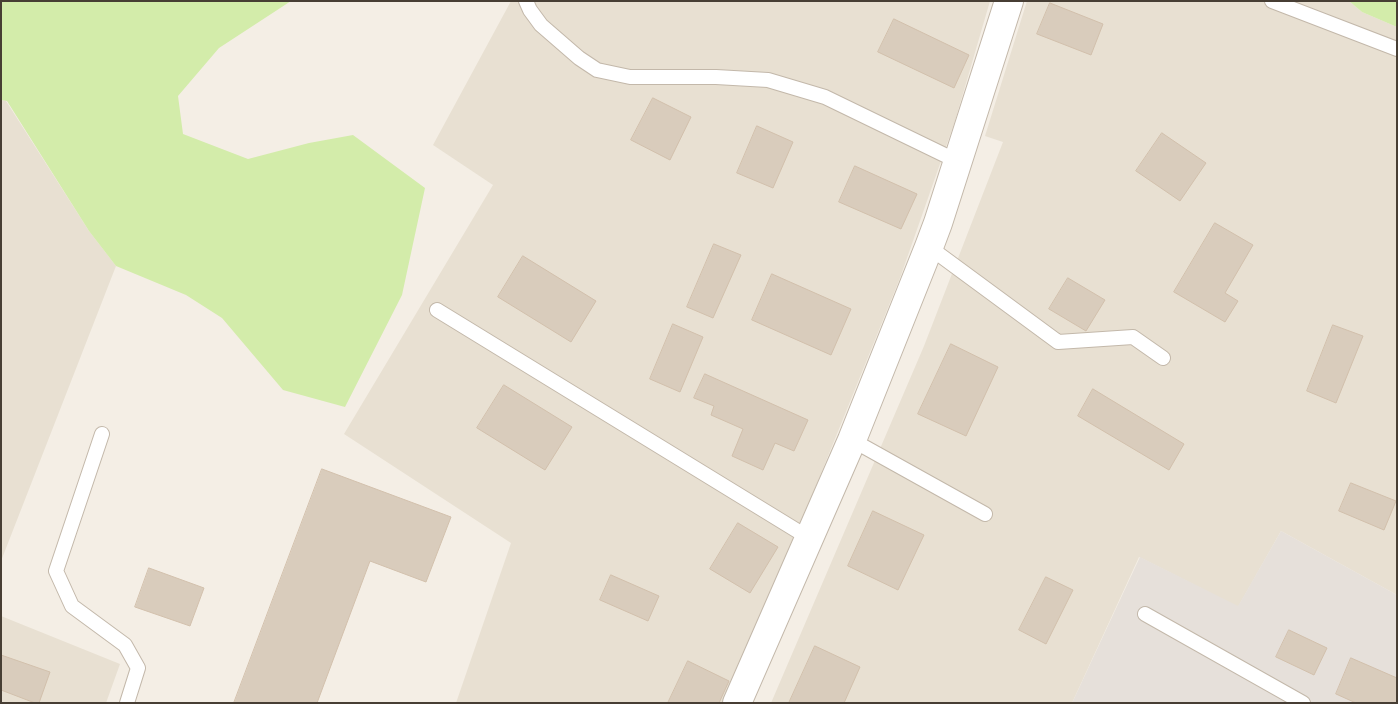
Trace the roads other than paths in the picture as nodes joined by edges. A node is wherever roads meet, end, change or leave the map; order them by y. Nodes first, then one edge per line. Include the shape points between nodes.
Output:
1 (526, 1) edge
2 (1009, 1) edge
3 (1272, 1) edge
4 (1397, 49) edge
5 (957, 161) junction
6 (928, 247) junction
7 (437, 310) dead end
8 (1164, 358) dead end
9 (102, 434) dead end
10 (852, 440) junction
11 (985, 514) dead end
12 (809, 538) junction
13 (1145, 614) dead end
14 (127, 703) edge
15 (738, 703) edge
16 (1303, 703) edge

1 - 5 lane via 541,25 597,70 630,77 768,80 825,97
2 - 5 street
3 - 4 lane
5 - 6 street
6 - 8 lane via 1058,342 1133,337
6 - 10 street
7 - 12 lane
9 - 14 lane via 56,571 72,606 125,645 138,668
10 - 11 lane
10 - 12 street
12 - 15 street
13 - 16 lane

